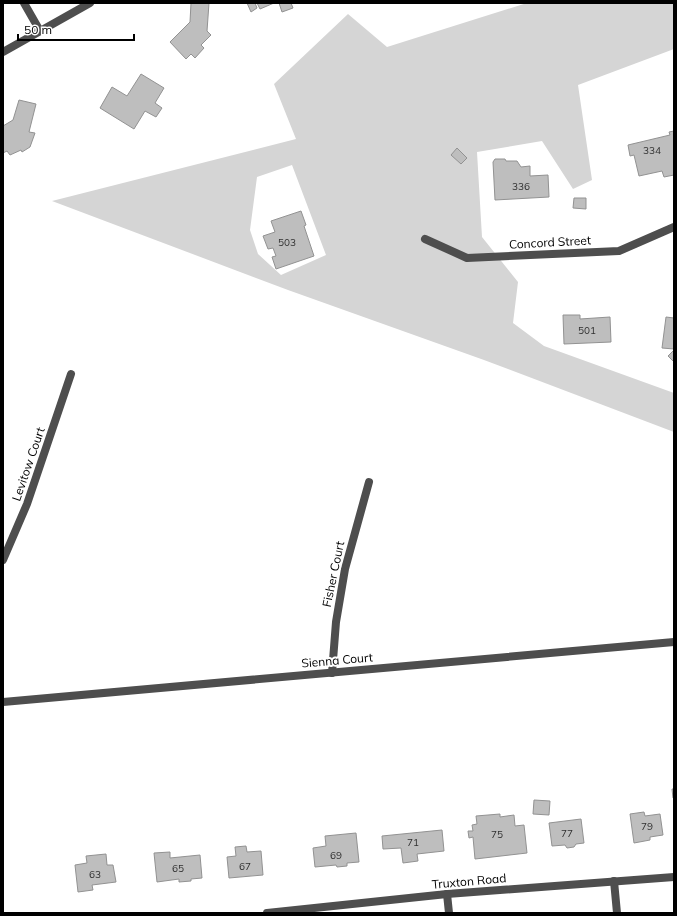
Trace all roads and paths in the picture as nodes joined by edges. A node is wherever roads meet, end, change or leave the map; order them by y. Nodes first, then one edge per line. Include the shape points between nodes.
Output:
1 (24, 3) edge
2 (90, 3) edge
3 (40, 31) junction
4 (3, 52) edge
5 (674, 227) edge
6 (425, 239) dead end
7 (71, 374) dead end
8 (369, 482) dead end
9 (3, 560) edge
10 (674, 642) edge
11 (332, 672) junction
12 (3, 702) edge
13 (674, 877) edge
14 (614, 881) junction
15 (447, 894) junction
16 (267, 913) edge
17 (277, 913) edge
18 (449, 913) edge
19 (617, 913) edge

1 - 3 street
2 - 3 street
3 - 4 street
5 - 6 street, Concord Street via 619,251 603,252 467,258
7 - 9 street, Levitow Court via 27,504
8 - 11 street, Fisher Court via 345,568 336,622
10 - 11 street, Sienna Court
11 - 12 street, Sienna Court
13 - 14 street, Truxton Road
14 - 15 street, Truxton Road
14 - 19 street
15 - 17 street, Truxton Road
15 - 18 street
16 - 17 street, Truxton Road

